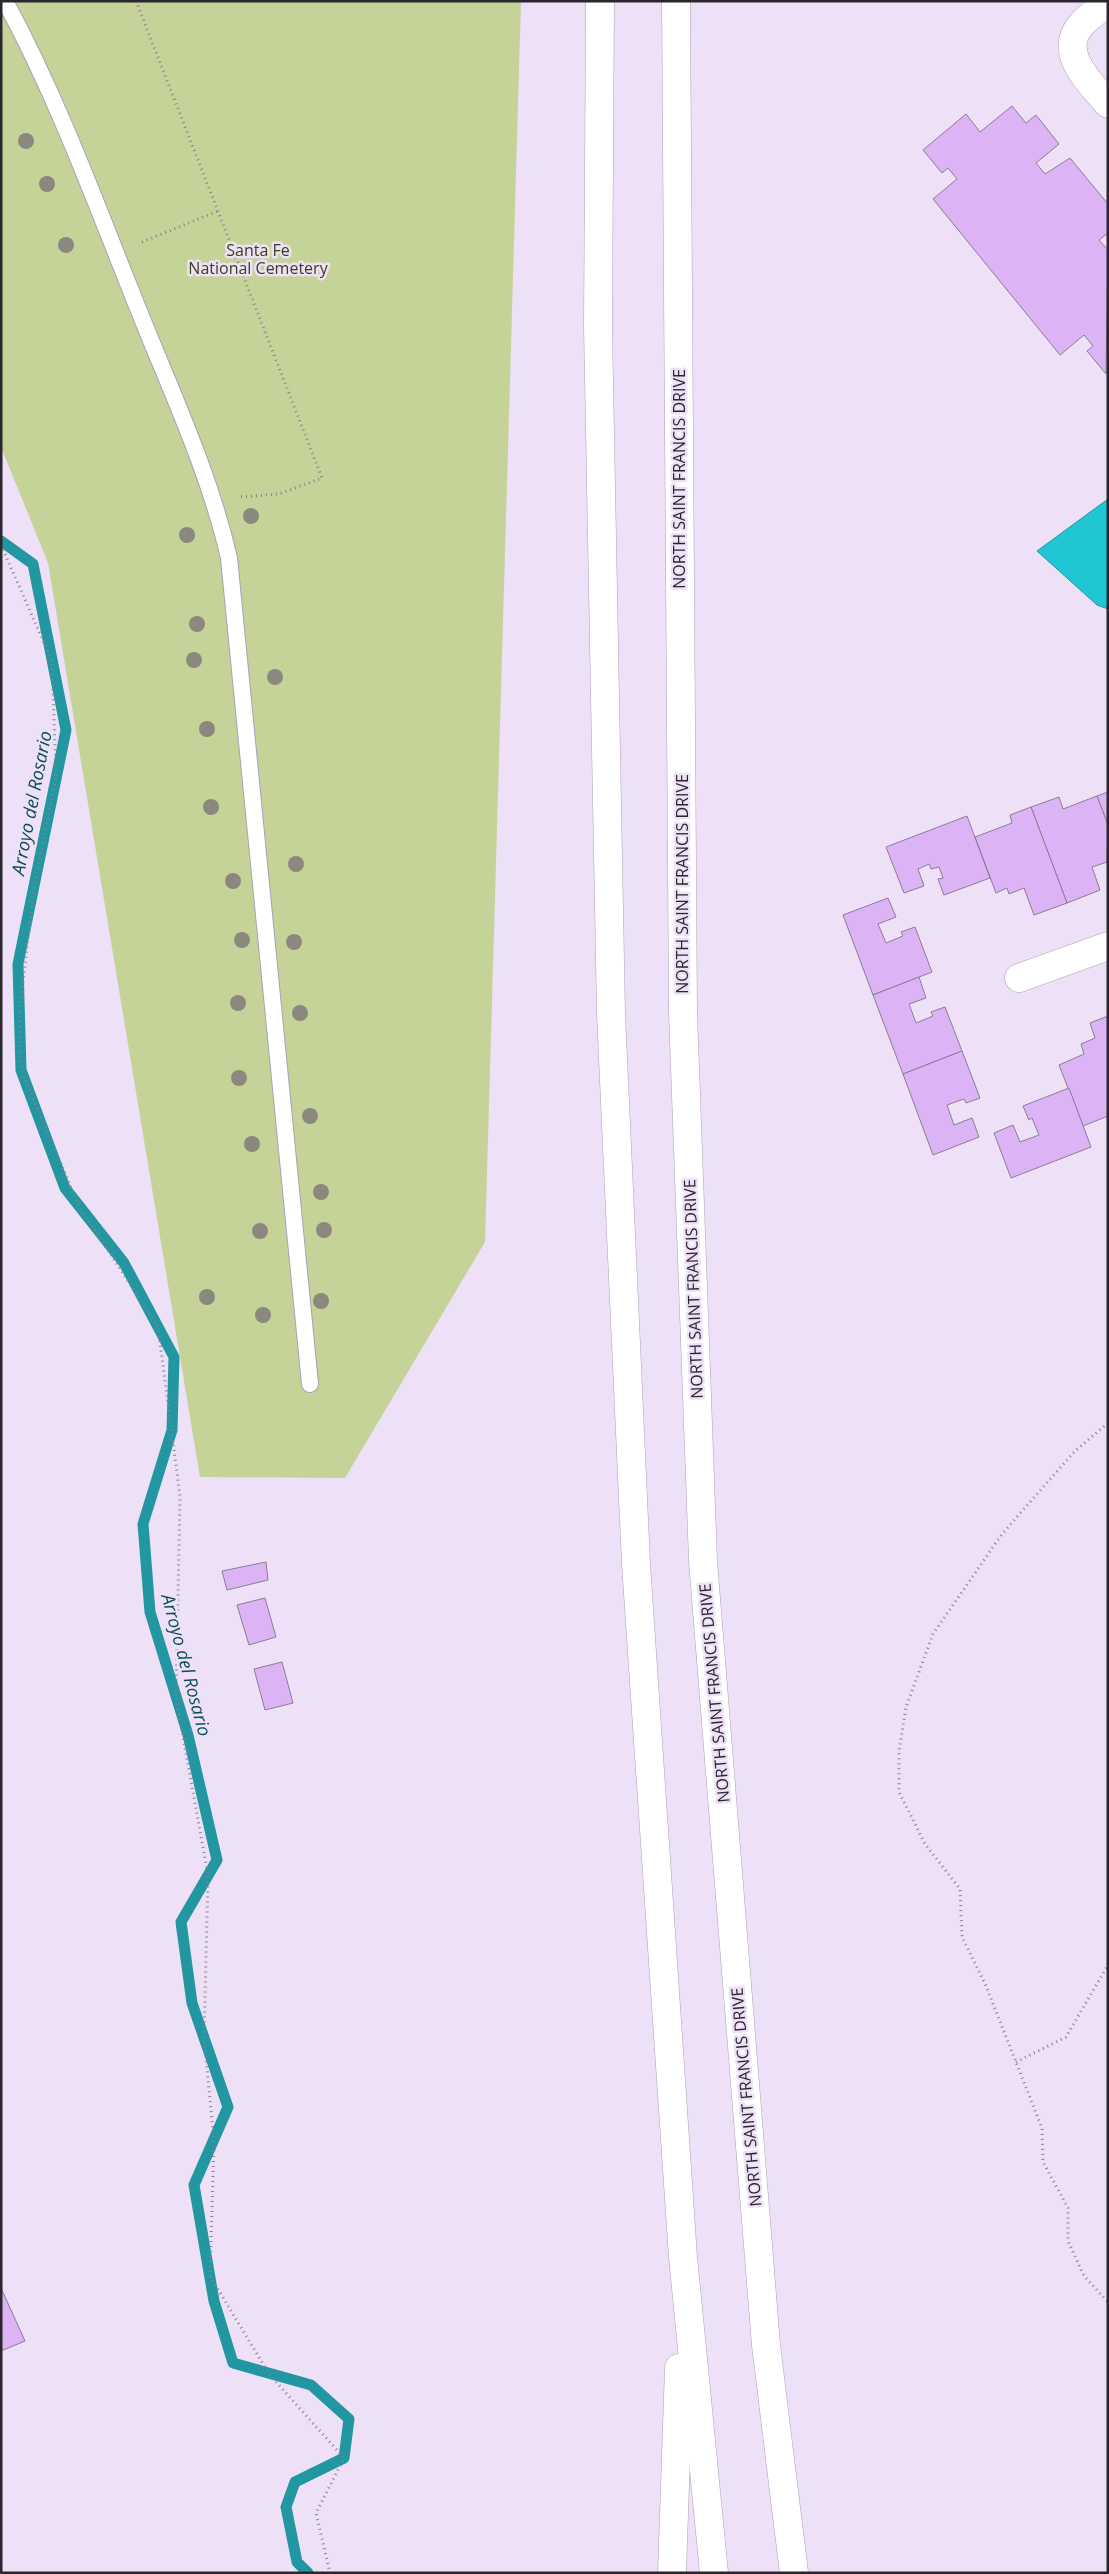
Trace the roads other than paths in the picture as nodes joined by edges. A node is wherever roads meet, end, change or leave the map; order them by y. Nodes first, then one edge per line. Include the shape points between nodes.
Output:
1 (5, 1) edge
2 (600, 1) edge
3 (676, 1) edge
4 (1108, 2) edge
5 (1108, 104) edge
6 (1108, 946) edge
7 (1019, 978) dead end
8 (310, 1384) dead end
9 (683, 2257) junction
10 (672, 2573) edge
11 (714, 2573) edge
12 (794, 2573) edge

1 - 8 lane via 39,66 115,252 214,499 229,558
2 - 9 main road via 598,327 611,1014 636,1564
3 - 12 main road, NORTH SAINT FRANCIS DRIVE via 682,1013 703,1561 766,2345
4 - 5 main road via 1082,23 1071,45 1080,70
6 - 7 main road
9 - 10 main road
9 - 11 main road

